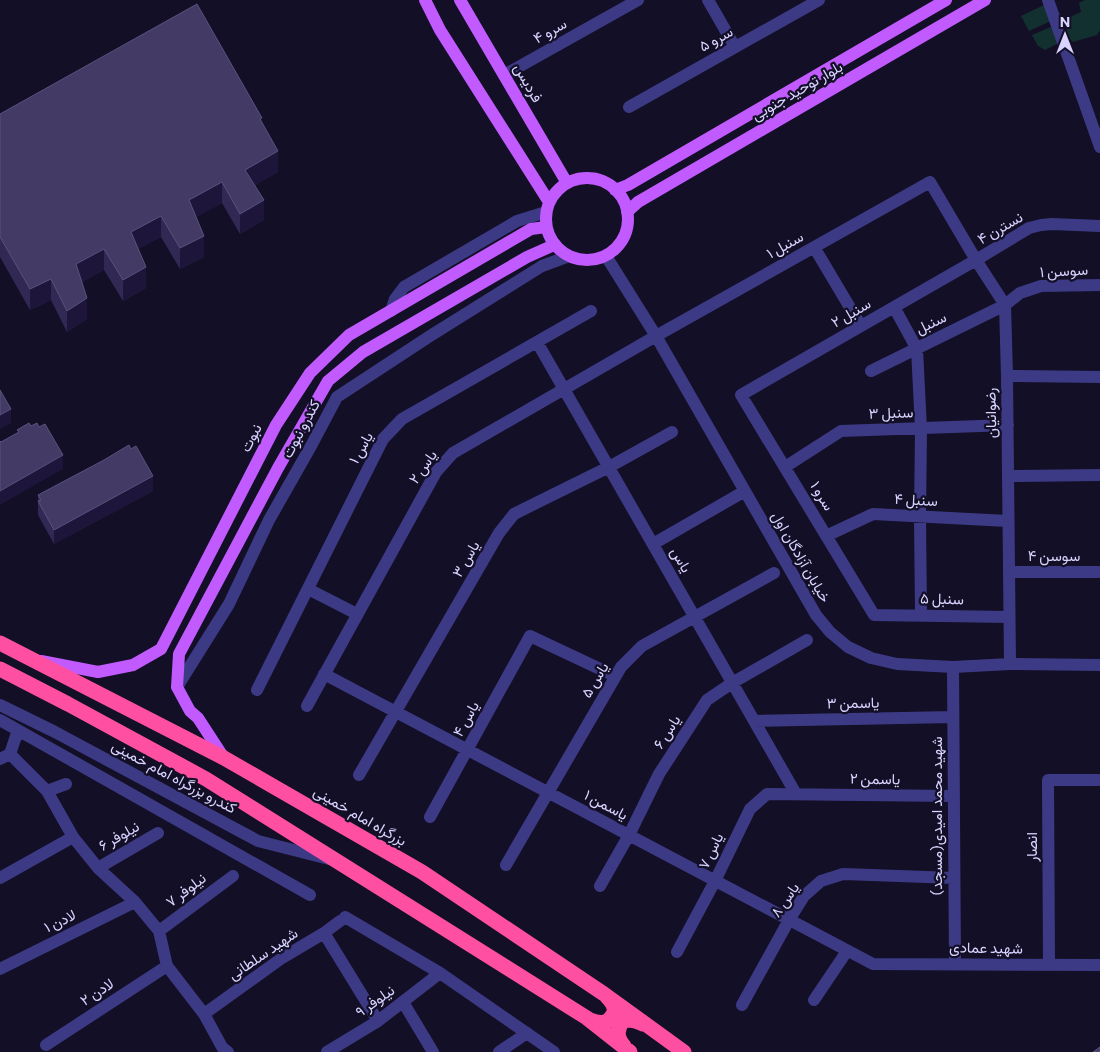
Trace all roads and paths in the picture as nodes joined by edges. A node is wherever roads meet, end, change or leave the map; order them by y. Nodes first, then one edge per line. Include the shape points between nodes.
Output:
1 (425, 0) edge
2 (460, 0) edge
3 (638, 0) edge
4 (708, 0) edge
5 (946, 0) edge
6 (985, 0) edge
7 (1048, 0) edge
8 (814, 1) edge
9 (735, 47) junction
10 (504, 75) junction
11 (630, 106) dead end
12 (1100, 147) edge
13 (567, 183) junction
14 (615, 190) junction
15 (548, 207) junction
16 (627, 212) junction
17 (1100, 226) edge
18 (546, 227) junction
19 (554, 245) junction
20 (814, 247) junction
21 (569, 256) junction
22 (606, 256) junction
23 (976, 260) junction
24 (1100, 285) edge
25 (1005, 305) junction
26 (894, 307) junction
27 (391, 311) junction
28 (591, 311) dead end
29 (861, 326) junction
30 (656, 336) junction
31 (537, 342) junction
32 (917, 349) junction
33 (871, 371) dead end
34 (1007, 376) junction
35 (1100, 377) edge
36 (564, 389) junction
37 (741, 395) joint
38 (1008, 426) junction
39 (921, 429) junction
40 (672, 432) dead end
41 (609, 467) junction
42 (785, 467) junction
43 (1100, 475) edge
44 (1008, 476) junction
45 (745, 491) junction
46 (920, 517) junction
47 (1008, 521) junction
48 (826, 536) junction
49 (653, 544) junction
50 (1009, 572) junction
51 (1100, 572) edge
52 (774, 573) dead end
53 (308, 589) junction
54 (358, 614) junction
55 (874, 614) joint
56 (921, 615) junction
57 (694, 616) junction
58 (1009, 617) junction
59 (807, 640) dead end
60 (0, 643) edge
61 (31, 658) junction
62 (1010, 664) junction
63 (1100, 665) edge
64 (953, 667) junction
65 (0, 669) edge
66 (324, 674) junction
67 (615, 676) junction
68 (732, 683) junction
69 (177, 687) junction
70 (257, 690) dead end
71 (0, 704) edge
72 (307, 706) dead end
73 (395, 711) junction
74 (953, 717) junction
75 (0, 720) edge
76 (754, 721) junction
77 (18, 730) junction
78 (468, 750) junction
79 (5, 756) edge
80 (224, 758) junction
81 (359, 775) dead end
82 (1100, 780) edge
83 (66, 784) dead end
84 (46, 791) junction
85 (548, 792) junction
86 (796, 794) junction
87 (954, 796) junction
88 (430, 817) dead end
89 (158, 833) dead end
90 (629, 835) junction
91 (73, 837) junction
92 (339, 862) junction
93 (506, 865) dead end
94 (98, 868) junction
95 (232, 876) dead end
96 (0, 878) edge
97 (954, 878) junction
98 (715, 881) junction
99 (600, 886) dead end
100 (310, 895) dead end
101 (134, 902) junction
102 (789, 920) junction
103 (159, 931) junction
104 (324, 933) junction
105 (847, 951) junction
106 (677, 952) dead end
107 (873, 964) joint
108 (954, 964) junction
109 (1049, 965) junction
110 (1100, 965) edge
111 (167, 966) junction
112 (0, 969) edge
113 (440, 974) junction
114 (604, 994) junction
115 (814, 1000) dead end
116 (403, 1002) junction
117 (742, 1004) dead end
118 (204, 1014) junction
119 (587, 1018) junction
120 (378, 1021) junction
121 (649, 1027) junction
122 (527, 1033) junction
123 (46, 1045) dead end
124 (222, 1050) edge
125 (628, 1050) edge
126 (327, 1052) edge
127 (434, 1052) edge
128 (499, 1052) edge
129 (554, 1052) edge
130 (684, 1052) edge

1 - 15 main road
2 - 10 main road, فردیس
3 - 10 street, سرو ۴
4 - 9 street
5 - 14 main road, بلوار توحید جنوبی
6 - 16 main road, بلوار توحید جنوبی via 638,202
7 - 12 street
8 - 9 street, سرو ۵
9 - 11 street, سرو ۵
10 - 13 main road, فردیس
13 - 14 main road via 592,179
13 - 15 main road via 557,191
14 - 16 main road
15 - 18 main road
15 - 27 street via 517,221 404,287
16 - 22 main road via 628,225 624,237
17 - 23 street, نسترن ۴ via 1052,224 1029,228
18 - 19 main road
18 - 27 main road, نبوت via 531,229
19 - 21 main road
19 - 69 main road via 527,257 362,352 328,381 179,654
20 - 23 street, سنبل ۱ via 930,182
20 - 29 street
20 - 30 street, سنبل ۱
21 - 22 main road via 581,260
21 - 69 street, کندرو نبوت via 542,266 337,397 270,520 229,604
22 - 30 street, خیابان آزادگان اول
23 - 25 street
23 - 26 street, سنبل ۲
24 - 25 street, سوسن ۱ via 1041,286 1020,294
25 - 32 street, سنبل
25 - 34 street, رضوانیان
26 - 29 street, سنبل ۲
26 - 32 street
27 - 61 main road, نبوت via 349,335 310,373 276,425 161,649 133,665 98,672
28 - 31 street, یاس ۱
29 - 37 street, سنبل ۲
30 - 36 street, یاس ۲
30 - 45 street, خیابان آزادگان اول
31 - 36 street, یاس
31 - 53 street, یاس ۱ via 402,419 383,439
32 - 33 street, سنبل
32 - 39 street
34 - 35 street
34 - 38 street, رضوانیان
36 - 41 street, یاس
36 - 54 street, یاس ۲ via 453,453 436,472
37 - 42 street, سرو ۱
38 - 39 street, سنبل ۳
38 - 44 street, رضوانیان
39 - 42 street, سنبل ۳ via 841,431
39 - 46 street
40 - 41 street, یاس ۳
41 - 49 street, یاس
41 - 73 street, یاس ۳ via 514,514
42 - 48 street, سرو ۱
43 - 44 street
44 - 47 street, رضوانیان
45 - 49 street
45 - 64 street, خیابان آزادگان اول via 816,615 830,632 848,647 872,658 897,664
46 - 47 street, سنبل ۴
46 - 48 street, سنبل ۴ via 873,514
46 - 56 street
47 - 50 street, رضوانیان
48 - 55 street, سرو ۱
49 - 57 street, یاس
50 - 51 street, سوسن ۴
50 - 58 street, رضوانیان
52 - 57 street, یاس ۵
53 - 54 street
53 - 70 street, یاس ۱
54 - 66 street, یاس ۲
55 - 56 street, سنبل ۵
56 - 58 street, سنبل ۵
57 - 67 street, یاس ۵ via 642,646
57 - 68 street, یاس
58 - 62 street, رضوانیان
59 - 68 street, یاس ۶
60 - 61 highway, بزرگراه امام خمینی
61 - 80 highway, بزرگراه امام خمینی
62 - 63 street, خیابان آزادگان اول
62 - 64 street, خیابان آزادگان اول
64 - 74 street, (مسجد)شهید محمد امیدی
65 - 92 highway via 206,779
66 - 72 street, یاس ۲
66 - 73 street, یاسمن ۱
67 - 78 street, یاس ۴ via 530,636
67 - 85 street, یاس ۵
68 - 76 street, یاس
68 - 90 street, یاس ۶ via 707,700 659,774
69 - 80 main road
71 - 92 street, کندرو بزرگراه امام خمینی via 258,841
73 - 78 street, یاسمن ۱
73 - 81 street, یاس ۳
74 - 76 street, یاسمن ۳
74 - 87 street, (مسجد)شهید محمد امیدی
75 - 77 street
76 - 86 street, یاس
77 - 79 street
77 - 100 street
78 - 85 street, یاسمن ۱
78 - 88 street, یاس ۴
79 - 84 street
80 - 114 highway, بزرگراه امام خمینی via 422,872
82 - 109 street, انصار via 1048,780
83 - 84 street
84 - 91 street
85 - 90 street, یاسمن ۱
85 - 93 street, یاس ۵
86 - 87 street, یاسمن ۲
86 - 98 street, یاس ۷ via 767,794 750,809
87 - 97 street, (مسجد)شهید محمد امیدی
89 - 94 street, نیلوفر ۶
90 - 98 street, یاسمن ۱
90 - 99 street, یاس ۶
91 - 94 street
91 - 96 street
92 - 119 highway
94 - 101 street
95 - 103 street, نیلوفر ۷
97 - 102 street, یاس ۸ via 843,874 821,881 804,896
97 - 108 street, (مسجد)شهید محمد امیدی
98 - 102 street, یاسمن ۱
98 - 106 street, یاس ۷
101 - 103 street
101 - 112 street, لادن ۱
102 - 105 street, یاسمن ۱
102 - 117 street, یاس ۸
103 - 111 street
104 - 113 street, شهید سلطانی via 342,919
104 - 118 street, شهید سلطانی via 282,958
104 - 120 street
105 - 107 street, یاسمن ۱
105 - 115 street
107 - 108 street, شهید عمادی
108 - 109 street, شهید عمادی
109 - 110 street, شهید عمادی
111 - 118 street
111 - 123 street, لادن ۲
113 - 116 street, نیلوفر ۹
113 - 122 street
114 - 119 highway via 614,1006 610,1019 601,1024
114 - 121 highway, بزرگراه امام خمینی
116 - 120 street, نیلوفر ۹
116 - 127 street
118 - 124 street
119 - 125 highway
120 - 126 street, نیلوفر ۹
121 - 125 highway via 635,1020 623,1022 618,1034
121 - 130 highway, بزرگراه امام خمینی
122 - 128 street
122 - 129 street

